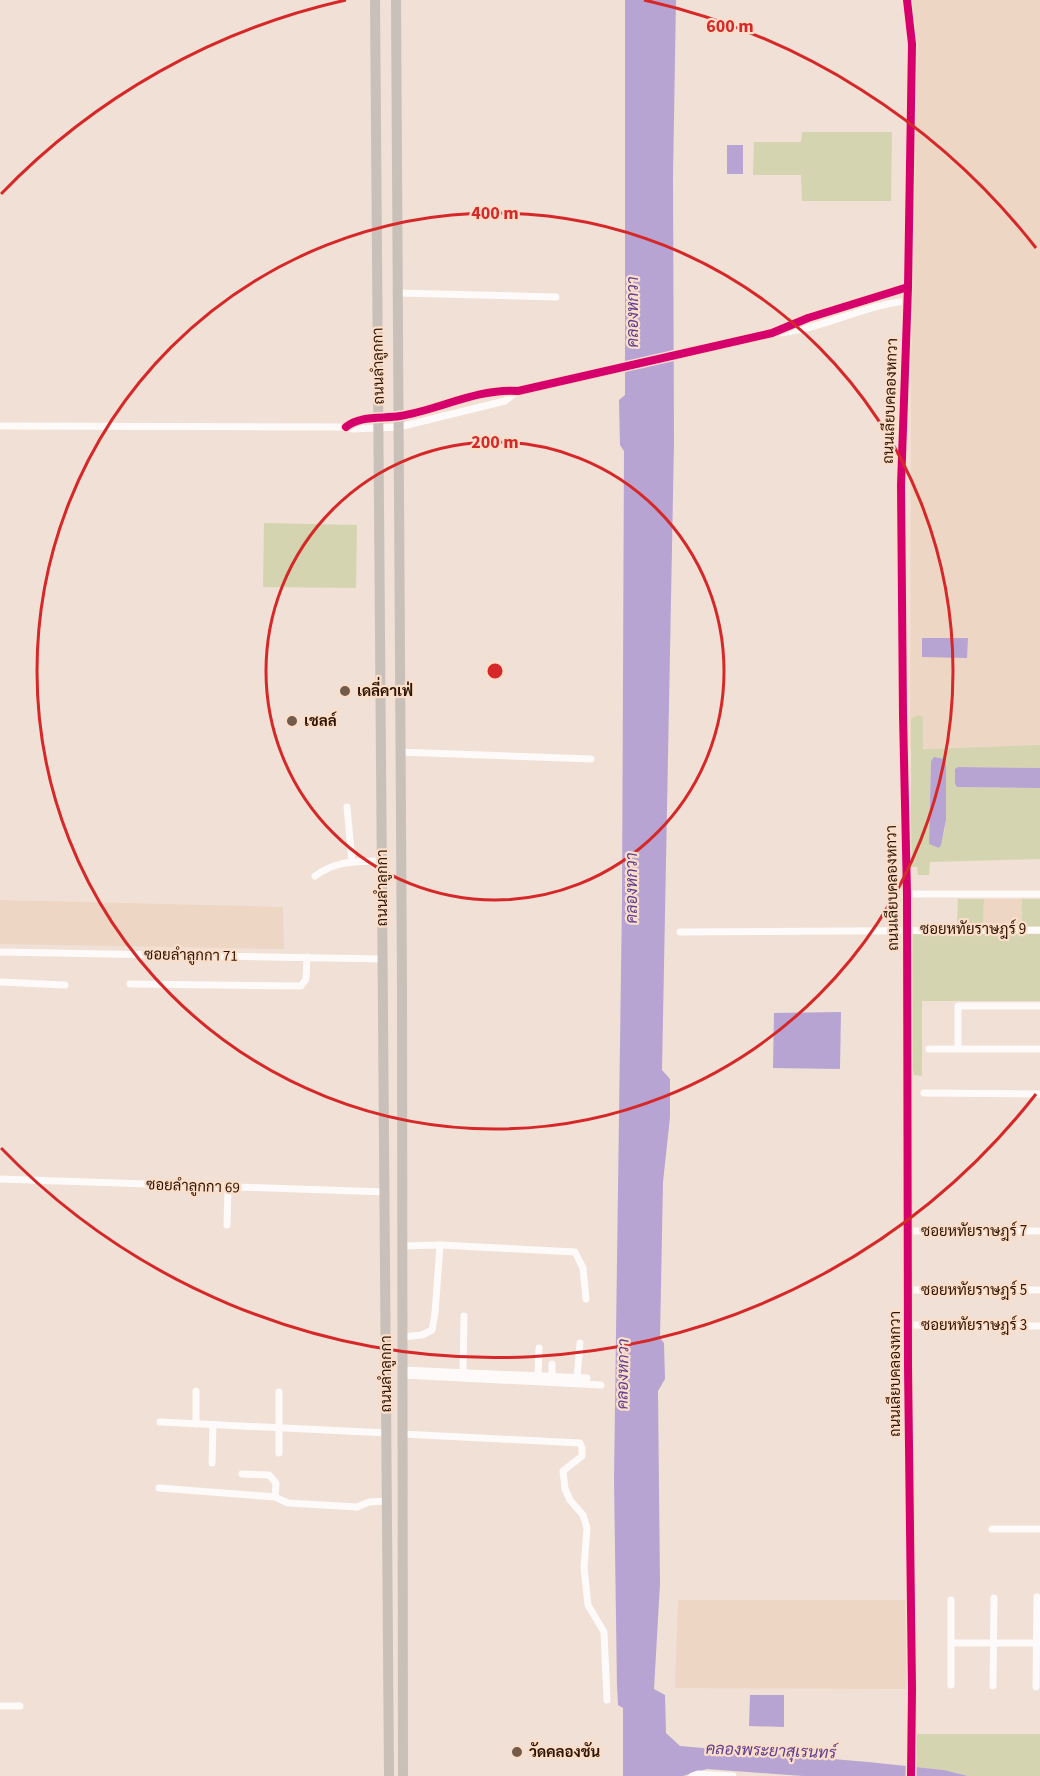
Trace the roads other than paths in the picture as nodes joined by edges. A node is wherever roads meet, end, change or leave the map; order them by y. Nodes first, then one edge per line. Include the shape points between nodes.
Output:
1 (375, 0) edge
2 (396, 0) edge
3 (907, 0) edge
4 (908, 287) junction
5 (398, 293) junction
6 (556, 297) dead end
7 (907, 301) junction
8 (772, 333) junction
9 (518, 391) junction
10 (480, 395) junction
11 (444, 404) junction
12 (483, 406) junction
13 (448, 415) junction
14 (399, 422) junction
15 (379, 423) junction
16 (0, 426) edge
17 (400, 752) junction
18 (591, 759) dead end
19 (347, 807) dead end
20 (382, 861) junction
21 (352, 862) junction
22 (315, 876) dead end
23 (907, 894) junction
24 (1040, 894) edge
25 (906, 929) junction
26 (1040, 930) edge
27 (680, 932) dead end
28 (0, 952) edge
29 (307, 957) junction
30 (383, 958) junction
31 (0, 982) edge
32 (130, 984) dead end
33 (64, 985) dead end
34 (1040, 1006) edge
35 (958, 1048) junction
36 (929, 1049) dead end
37 (1040, 1049) edge
38 (924, 1093) dead end
39 (1040, 1094) edge
40 (0, 1179) edge
41 (228, 1187) junction
42 (385, 1192) junction
43 (227, 1225) dead end
44 (909, 1232) junction
45 (1040, 1232) edge
46 (440, 1245) junction
47 (402, 1246) junction
48 (386, 1288) junction
49 (402, 1288) junction
50 (908, 1290) junction
51 (1040, 1290) edge
52 (586, 1299) dead end
53 (464, 1316) dead end
54 (909, 1325) junction
55 (1040, 1326) edge
56 (402, 1337) junction
57 (580, 1343) dead end
58 (539, 1348) dead end
59 (552, 1364) dead end
60 (463, 1372) junction
61 (402, 1373) junction
62 (538, 1375) junction
63 (552, 1376) junction
64 (578, 1377) junction
65 (587, 1378) dead end
66 (601, 1385) dead end
67 (196, 1391) dead end
68 (279, 1392) dead end
69 (160, 1422) dead end
70 (196, 1424) junction
71 (213, 1425) junction
72 (279, 1428) junction
73 (387, 1433) junction
74 (402, 1434) junction
75 (279, 1453) dead end
76 (212, 1463) dead end
77 (242, 1474) dead end
78 (159, 1488) dead end
79 (275, 1497) junction
80 (387, 1501) junction
81 (992, 1529) dead end
82 (1040, 1529) edge
83 (1037, 1597) dead end
84 (994, 1598) dead end
85 (951, 1600) dead end
86 (951, 1642) junction
87 (994, 1643) junction
88 (1039, 1643) edge
89 (951, 1685) dead end
90 (993, 1686) dead end
91 (1036, 1687) dead end
92 (607, 1701) dead end
93 (0, 1706) edge
94 (20, 1706) dead end
95 (389, 1776) edge
96 (403, 1776) edge
97 (692, 1776) edge
98 (733, 1776) edge
99 (910, 1776) edge

1 - 15 main road, ถนนลำลูกกา
2 - 5 main road, ถนนลำลูกกา
3 - 4 street, ถนนเลียบคลองหกวา via 912,44
4 - 7 street, ถนนเลียบคลองหกวา
4 - 8 street
5 - 6 street
5 - 14 main road, ถนนลำลูกกา
7 - 8 street via 885,303 802,331
7 - 23 street, ถนนเลียบคลองหกวา via 901,485
8 - 9 street
9 - 10 street
9 - 12 street via 505,400
10 - 11 street
10 - 12 street
11 - 13 street
11 - 14 street
12 - 13 street
13 - 14 street
14 - 15 street
14 - 15 street
14 - 17 main road, ถนนลำลูกกา
15 - 16 street via 352,429
15 - 20 main road, ถนนลำลูกกา
17 - 18 street
17 - 47 main road, ถนนลำลูกกา
19 - 21 street
20 - 21 street
20 - 30 main road, ถนนลำลูกกา
21 - 22 street via 328,866
23 - 24 street
23 - 25 street, ถนนเลียบคลองหกวา
25 - 26 street, ซอยหทัยราษฎร์ 9
25 - 27 street, ซอยหทัยราษฎร์ 9
25 - 44 street, ถนนเลียบคลองหกวา
28 - 29 street, ซอยลำลูกกา 71
29 - 30 street, ซอยลำลูกกา 71
29 - 32 street via 306,979 301,986
30 - 42 main road, ถนนลำลูกกา
31 - 33 street
34 - 35 street via 958,1006
35 - 36 street
35 - 37 street
38 - 39 street
40 - 41 street, ซอยลำลูกกา 69
41 - 42 street, ซอยลำลูกกา 69
41 - 43 street
42 - 48 main road, ถนนลำลูกกา
44 - 45 street, ซอยหทัยราษฎร์ 7
44 - 50 street, ถนนเลียบคลองหกวา
46 - 47 street
46 - 52 street via 576,1252 583,1268
46 - 56 street via 432,1330
47 - 49 main road, ถนนลำลูกกา
48 - 49 main road
48 - 73 main road, ถนนลำลูกกา
49 - 56 main road, ถนนลำลูกกา
50 - 51 street, ซอยหทัยราษฎร์ 5
50 - 54 street, ถนนเลียบคลองหกวา
53 - 60 street
54 - 55 street, ซอยหทัยราษฎร์ 3
54 - 99 street, ถนนเลียบคลองหกวา
56 - 61 main road, ถนนลำลูกกา
57 - 64 street
58 - 62 street
59 - 63 street
60 - 61 street
60 - 62 street
61 - 66 street
61 - 74 main road, ถนนลำลูกกา
62 - 63 street
63 - 64 street
64 - 65 street
67 - 70 street
68 - 72 street
69 - 70 street
70 - 71 street
71 - 72 street
71 - 76 street
72 - 73 street
72 - 75 street
73 - 80 main road, ถนนลำลูกกา
74 - 92 street via 580,1443 582,1456 563,1471 570,1500 583,1515 586,1528 584,1568 588,1605 604,1632
74 - 96 main road, ถนนลำลูกกา
77 - 79 street via 273,1477
78 - 79 street
79 - 80 street via 288,1503 357,1507
80 - 95 main road, ถนนลำลูกกา
81 - 82 street
83 - 88 street
84 - 87 street
85 - 86 street
86 - 87 street
86 - 89 street
87 - 88 street
87 - 90 street
88 - 91 street
93 - 94 street
97 - 98 street

